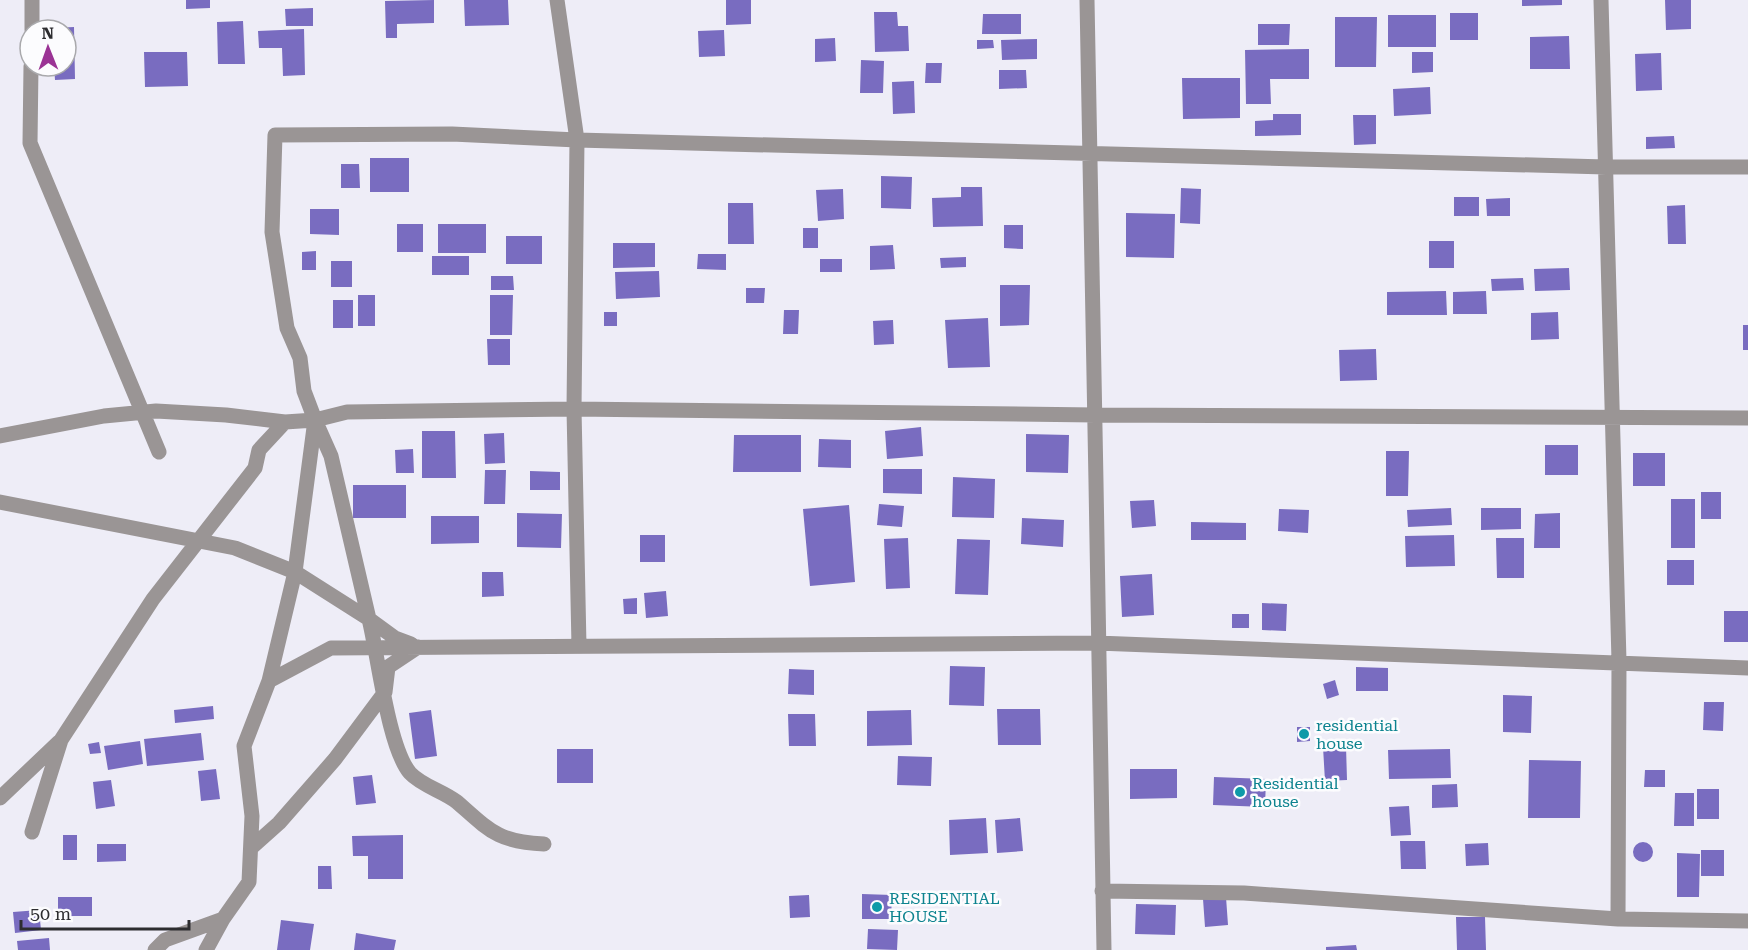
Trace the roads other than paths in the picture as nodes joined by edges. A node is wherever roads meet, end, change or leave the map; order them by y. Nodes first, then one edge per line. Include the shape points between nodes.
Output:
1 (32, 0) edge
2 (557, 0) edge
3 (1087, 0) edge
4 (1601, 0) edge
5 (32, 18) edge
6 (31, 78) edge
7 (577, 140) junction
8 (1090, 152) junction
9 (1606, 167) junction
10 (1748, 167) edge
11 (574, 409) junction
12 (144, 412) junction
13 (1096, 415) junction
14 (1614, 416) junction
15 (1748, 418) edge
16 (315, 420) junction
17 (285, 423) junction
18 (0, 436) edge
19 (159, 452) dead end
20 (0, 502) edge
21 (196, 540) junction
22 (295, 572) junction
23 (369, 619) junction
24 (1097, 643) junction
25 (579, 645) junction
26 (376, 647) junction
27 (418, 647) junction
28 (1618, 661) junction
29 (1748, 668) edge
30 (269, 681) junction
31 (385, 692) junction
32 (62, 740) junction
33 (0, 798) edge
34 (32, 832) dead end
35 (544, 844) dead end
36 (251, 848) junction
37 (1102, 891) junction
38 (223, 919) junction
39 (1618, 919) junction
40 (1748, 921) edge
41 (156, 950) edge
42 (206, 950) edge
43 (1104, 950) edge

1 - 5 street
2 - 7 street
3 - 8 street
4 - 9 street
6 - 12 street via 30,143
7 - 8 street
7 - 11 street
7 - 16 street via 452,134 275,135 272,232 287,328 300,358 304,391
8 - 9 street
8 - 13 street
9 - 10 street
9 - 14 street
11 - 13 street
11 - 16 street via 347,412
11 - 25 street
12 - 17 street via 226,415
12 - 18 street
12 - 19 street
13 - 14 street
13 - 24 street
14 - 15 street
14 - 28 street
16 - 17 street
16 - 22 street
16 - 23 street via 331,456
17 - 21 street via 259,450 255,468 213,525
20 - 21 street
21 - 22 street via 235,548
21 - 32 street
22 - 23 street
22 - 30 street
23 - 26 street
23 - 27 street via 395,638
24 - 25 street
24 - 28 street
24 - 37 street
25 - 27 street
26 - 27 street
26 - 30 street via 332,648
26 - 31 street
27 - 31 street via 388,667
28 - 29 street
28 - 39 street
30 - 36 street via 244,746 252,816
31 - 35 street via 395,742 410,773 450,797 485,829 514,842
31 - 36 street via 335,759 279,823
32 - 33 street
32 - 34 street
36 - 38 street via 249,882
37 - 39 street via 1255,893
37 - 43 street
38 - 41 street via 165,940
38 - 42 street
39 - 40 street

